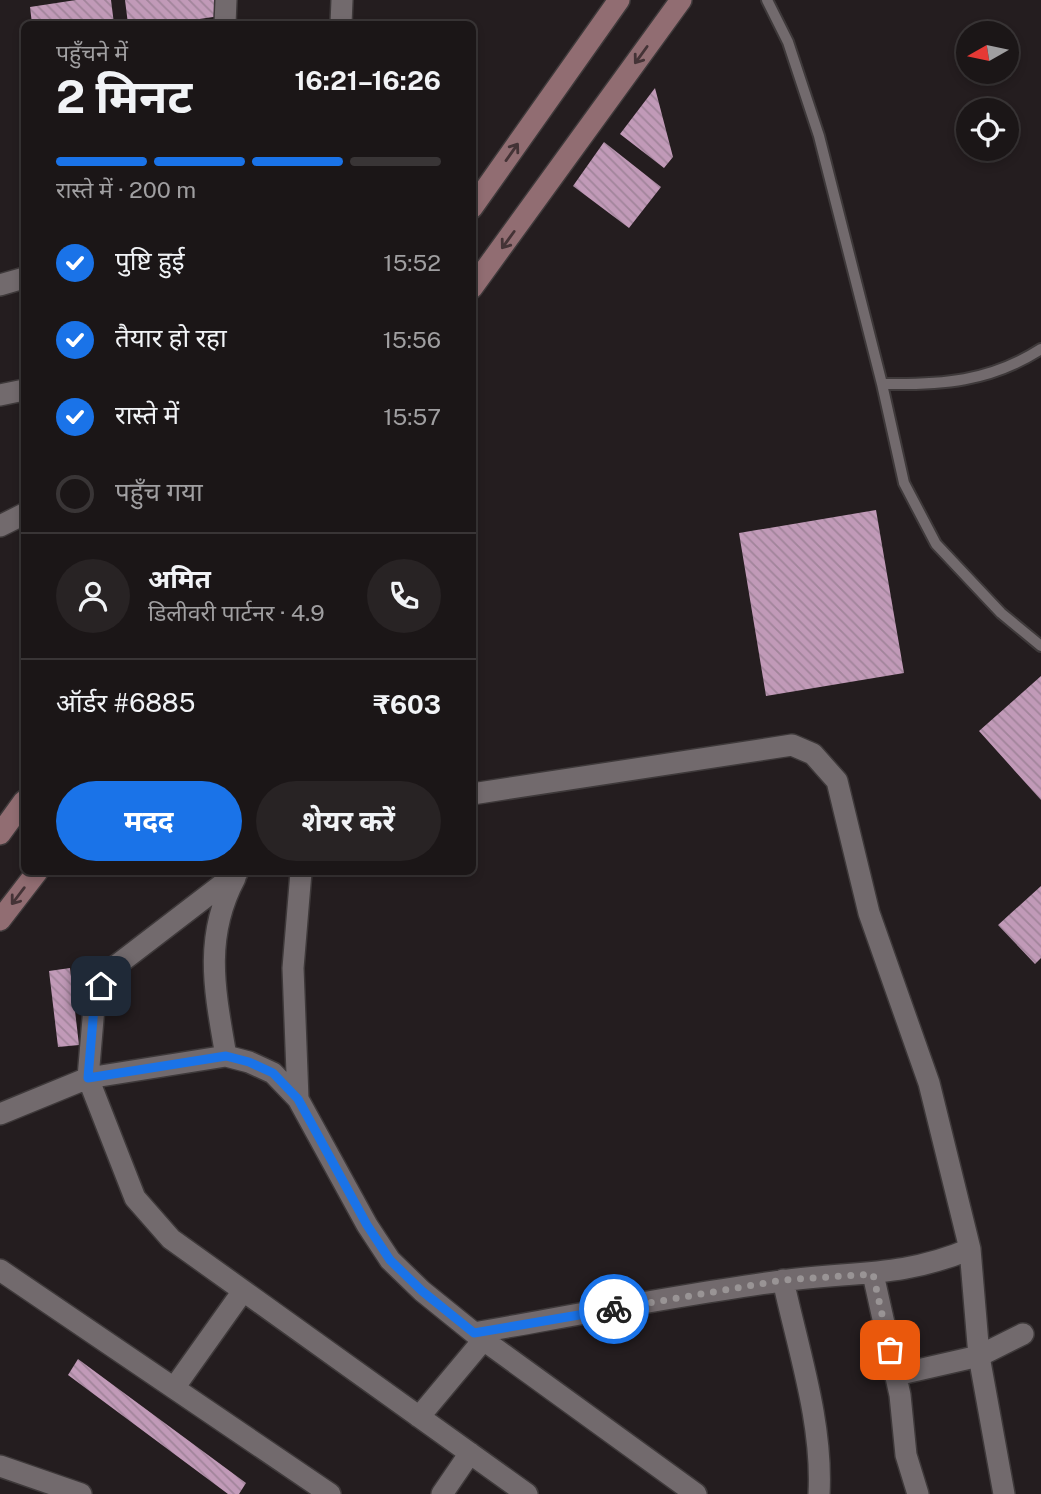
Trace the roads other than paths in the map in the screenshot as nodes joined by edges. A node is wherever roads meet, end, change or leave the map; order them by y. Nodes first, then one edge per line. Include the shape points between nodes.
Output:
1 (226, 0) edge
2 (342, 0) edge
3 (619, 0) edge
4 (681, 0) edge
5 (767, 0) edge
6 (225, 21) edge
7 (341, 21) edge
8 (476, 202) edge
9 (21, 279) edge
10 (476, 283) edge
11 (0, 285) edge
12 (1041, 349) edge
13 (882, 384) junction
14 (21, 391) edge
15 (0, 395) edge
16 (21, 516) edge
17 (0, 526) edge
18 (1040, 644) edge
19 (476, 793) edge
20 (21, 805) edge
21 (0, 834) edge
22 (35, 875) edge
23 (233, 875) edge
24 (236, 875) edge
25 (300, 875) edge
26 (0, 920) edge
27 (226, 1056) junction
28 (88, 1078) junction
29 (298, 1099) junction
30 (0, 1114) edge
31 (970, 1249) junction
32 (0, 1270) edge
33 (873, 1274) junction
34 (783, 1280) junction
35 (243, 1291) junction
36 (1023, 1334) dead end
37 (480, 1336) junction
38 (979, 1356) junction
39 (896, 1375) junction
40 (174, 1388) junction
41 (419, 1417) junction
42 (470, 1453) junction
43 (0, 1466) edge
44 (81, 1494) edge
45 (330, 1494) edge
46 (442, 1494) edge
47 (527, 1494) edge
48 (696, 1494) edge
49 (819, 1494) edge
50 (918, 1494) edge
51 (1004, 1494) edge

1 - 6 street
2 - 7 street
8 -> 3 street
4 -> 10 street
5 - 13 lane via 788,42 819,136
9 - 11 street
12 - 13 lane via 1002,372 969,381
13 - 18 lane via 904,483 936,544 1001,613
14 - 15 street
16 - 17 street
19 - 31 street via 792,745 823,762 837,781 869,913 929,1083
20 - 21 street
22 -> 26 street
23 - 28 street via 117,965 101,986 94,1007
24 - 27 street via 224,898 213,964
25 - 29 street via 293,968
27 - 28 street
27 - 29 street via 273,1073
28 - 30 street
28 - 35 street via 135,1198 171,1239
29 - 37 street via 390,1260
31 - 33 street via 935,1264
31 - 38 street
32 - 40 street
33 - 34 street
33 - 39 street
34 - 37 street
34 - 49 street via 815,1427
35 - 40 street
35 - 41 street
36 - 38 street
37 - 41 street
37 - 48 street
38 - 39 street
38 - 51 street
39 - 50 street via 906,1455
40 - 45 street
41 - 42 street
42 - 46 street
42 - 47 street
43 - 44 street

